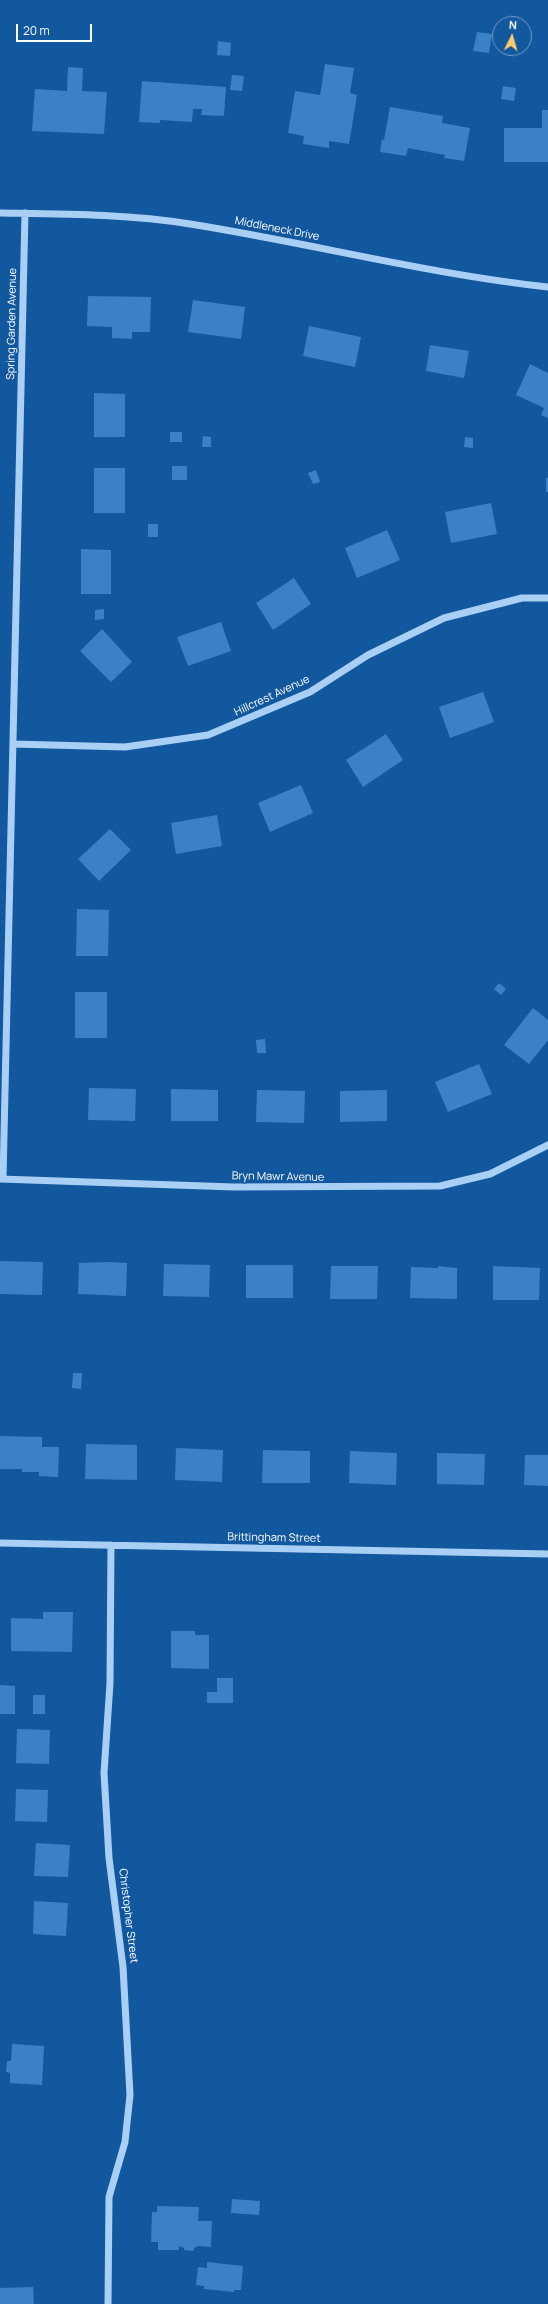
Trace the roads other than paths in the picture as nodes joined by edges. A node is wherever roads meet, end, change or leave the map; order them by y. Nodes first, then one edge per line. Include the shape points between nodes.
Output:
1 (0, 213) edge
2 (25, 213) junction
3 (548, 287) edge
4 (548, 598) edge
5 (13, 744) junction
6 (548, 1145) edge
7 (1, 1179) edge
8 (0, 1543) edge
9 (111, 1545) junction
10 (548, 1554) edge
11 (108, 2304) edge

1 - 2 street, Middleneck Drive
2 - 3 street, Middleneck Drive via 114,217 188,224 446,272
2 - 5 street, Spring Garden Avenue
4 - 5 street, Hillcrest Avenue via 522,598 444,618 368,655 310,692 208,735 125,747
5 - 7 street, Spring Garden Avenue
6 - 7 street, Bryn Mawr Avenue via 490,1174 440,1186 234,1187
8 - 9 street, Brittingham Street
9 - 10 street, Brittingham Street
9 - 11 street, Christopher Street via 110,1683 104,1773 109,1858 123,1967 130,2095 125,2142 109,2198

